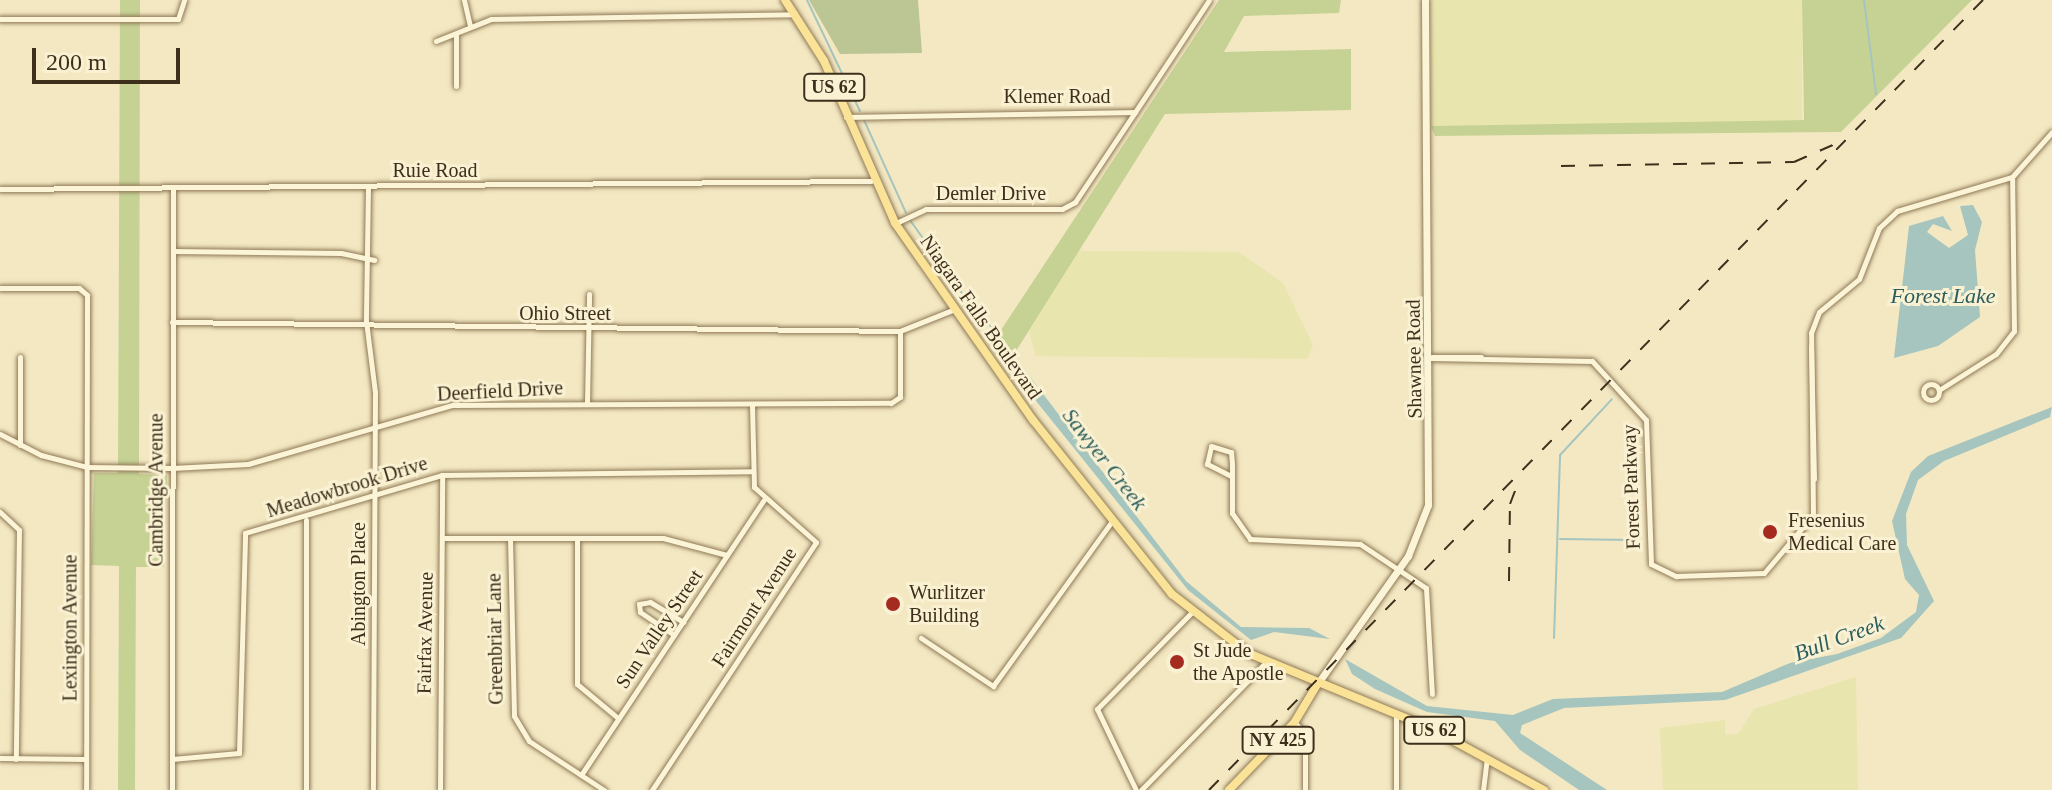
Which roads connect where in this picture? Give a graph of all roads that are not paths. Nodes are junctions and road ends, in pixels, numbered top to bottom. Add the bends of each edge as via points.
1 (184, 0) edge
2 (464, 0) edge
3 (785, 0) edge
4 (1209, 0) edge
5 (1425, 0) edge
6 (797, 14) junction
7 (0, 19) edge
8 (470, 26) junction
9 (456, 35) junction
10 (436, 41) dead end
11 (456, 86) dead end
12 (1135, 112) junction
13 (845, 117) junction
14 (2052, 132) edge
15 (2012, 177) junction
16 (871, 181) junction
17 (368, 187) junction
18 (0, 189) edge
19 (173, 190) junction
20 (895, 223) junction
21 (173, 251) junction
22 (366, 260) junction
23 (374, 260) dead end
24 (0, 288) edge
25 (589, 294) dead end
26 (955, 309) junction
27 (366, 321) junction
28 (172, 322) junction
29 (588, 329) junction
30 (900, 331) junction
31 (20, 357) dead end
32 (1430, 358) junction
33 (1939, 390) dead end
34 (587, 403) junction
35 (752, 404) junction
36 (375, 422) junction
37 (0, 434) edge
38 (20, 446) junction
39 (87, 467) junction
40 (172, 468) junction
41 (752, 471) junction
42 (442, 475) junction
43 (1231, 476) junction
44 (375, 495) junction
45 (764, 500) junction
46 (0, 512) edge
47 (306, 520) junction
48 (1112, 521) junction
49 (442, 538) junction
50 (510, 538) junction
51 (577, 538) junction
52 (727, 555) junction
53 (1400, 568) junction
54 (1191, 613) junction
55 (683, 622) junction
56 (674, 635) junction
57 (921, 638) dead end
58 (1266, 662) junction
59 (1318, 683) junction
60 (1432, 694) dead end
61 (1396, 713) junction
62 (618, 718) junction
63 (1294, 723) junction
64 (0, 758) edge
65 (16, 759) junction
66 (86, 759) junction
67 (172, 759) junction
68 (1487, 759) junction
69 (581, 775) junction
70 (86, 790) edge
71 (172, 790) edge
72 (306, 790) edge
73 (373, 790) edge
74 (440, 790) edge
75 (604, 790) edge
76 (652, 790) edge
77 (1139, 790) edge
78 (1229, 790) edge
79 (1305, 790) edge
80 (1396, 790) edge
81 (1483, 790) edge
82 (1544, 790) edge

1 - 7 street via 178,19
2 - 8 street
3 - 6 main road, Niagara Falls Boulevard / US 62
4 - 12 street, Klemer Road
5 - 32 main road, Shawnee Road / NY 425
6 - 8 street via 491,19
6 - 13 main road, Niagara Falls Boulevard / US 62
8 - 9 street
9 - 10 street
9 - 11 street
12 - 13 street, Klemer Road
12 - 20 street, Demler Drive via 1075,202 1062,209 926,209
13 - 16 main road, Niagara Falls Boulevard / US 62
14 - 15 street
15 - 32 street, Forest Parkway via 1887,218 1859,279 1819,312 1811,345 1811,521 1769,570 1666,575 1648,557 1647,424 1640,407 1588,359
15 - 33 street via 2014,331 1996,354
16 - 17 street, Ruie Road
16 - 20 main road, Niagara Falls Boulevard / US 62
17 - 19 street, Ruie Road
17 - 22 street, Abington Place
18 - 19 street, Ruie Road
19 - 21 street, Cambridge Avenue
20 - 26 main road, Niagara Falls Boulevard / US 62
21 - 22 street via 341,253
21 - 28 street, Cambridge Avenue
22 - 23 street
22 - 27 street, Abington Place
24 - 39 street, Lexington Avenue via 79,288 87,295
25 - 29 street
26 - 30 street, Ohio Street
26 - 48 main road, Niagara Falls Boulevard / US 62
27 - 28 street, Ohio Street
27 - 29 street, Ohio Street via 439,329
27 - 36 street, Abington Place
28 - 40 street, Cambridge Avenue
29 - 30 street, Ohio Street
29 - 34 street
30 - 35 street, Deerfield Drive via 900,397 891,403
31 - 38 street
32 - 53 main road, Shawnee Road / NY 425 via 1430,491 1421,530
34 - 35 street, Deerfield Drive
34 - 36 street, Deerfield Drive via 453,405
35 - 41 street, Fairmont Avenue
36 - 40 street, Deerfield Drive via 248,464
36 - 44 street, Abington Place
37 - 38 street, Deerfield Drive
38 - 39 street, Deerfield Drive
39 - 40 street, Deerfield Drive
39 - 66 street, Lexington Avenue
40 - 67 street, Cambridge Avenue
41 - 42 street, Meadowbrook Drive
41 - 45 street, Fairmont Avenue
42 - 44 street, Meadowbrook Drive
42 - 49 street, Fairfax Avenue
43 - 43 street via 1231,452 1211,446 1207,464
43 - 53 street via 1234,521 1250,539 1360,544
44 - 47 street, Meadowbrook Drive
44 - 73 street, Abington Place
45 - 52 street, Sun Valley Street
45 - 76 street, Fairmont Avenue via 816,542
46 - 65 street via 19,530
47 - 67 street, Meadowbrook Drive via 240,537 239,753 235,759
47 - 72 street
48 - 54 main road, Niagara Falls Boulevard / US 62
48 - 57 street via 993,686
49 - 50 street
49 - 74 street, Fairfax Avenue
50 - 51 street
50 - 69 street, Greenbriar Lane via 514,716 529,741
51 - 52 street via 686,539
51 - 62 street via 577,684
52 - 55 street, Sun Valley Street
53 - 59 main road, Shawnee Road / NY 425 via 1344,637
53 - 60 street via 1431,595
54 - 58 main road, Niagara Falls Boulevard / US 62
54 - 77 street via 1097,709
55 - 56 street, Sun Valley Street
55 - 56 street via 650,602 639,604 640,612
56 - 62 street, Sun Valley Street
58 - 59 main road, Niagara Falls Boulevard / US 62
58 - 77 street
59 - 61 main road, Niagara Falls Boulevard / US 62
59 - 63 main road, NY 425
61 - 68 main road, Niagara Falls Boulevard / US 62
61 - 80 street
62 - 69 street, Sun Valley Street
63 - 78 main road, NY 425
63 - 79 street via 1305,733
64 - 65 street
65 - 66 street
66 - 70 street, Lexington Avenue
67 - 71 street, Cambridge Avenue
68 - 81 street
68 - 82 main road, Niagara Falls Boulevard / US 62
69 - 75 street, Greenbriar Lane

